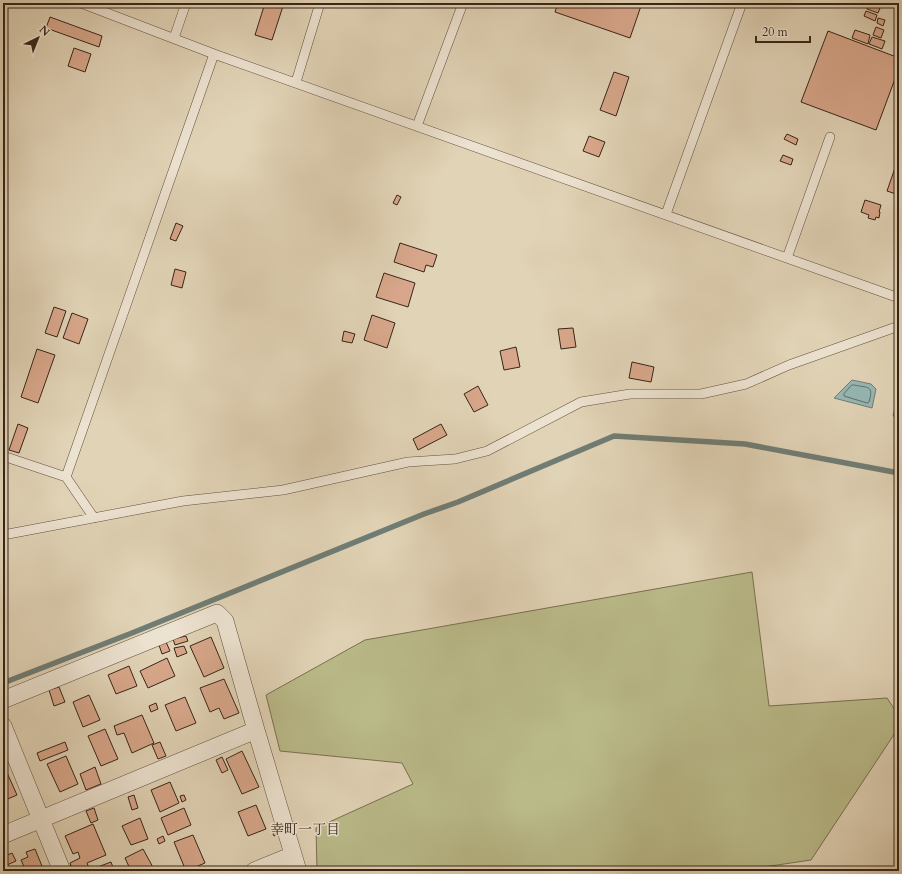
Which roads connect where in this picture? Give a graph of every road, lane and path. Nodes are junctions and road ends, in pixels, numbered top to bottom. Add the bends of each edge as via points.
1 (186, 3) edge
2 (320, 3) edge
3 (463, 3) edge
4 (742, 3) edge
5 (84, 4) edge
6 (174, 38) junction
7 (214, 54) junction
8 (296, 82) junction
9 (417, 126) junction
10 (830, 137) dead end
11 (666, 214) junction
12 (787, 258) junction
13 (899, 298) edge
14 (899, 326) edge
15 (3, 456) edge
16 (66, 477) junction
17 (94, 518) junction
18 (3, 535) edge
19 (3, 700) edge
20 (3, 726) edge
21 (256, 730) junction
22 (41, 820) junction
23 (3, 835) edge
24 (293, 854) junction
25 (62, 871) edge
26 (254, 871) edge
27 (298, 871) edge

1 - 6 lane
2 - 8 lane
3 - 9 lane
4 - 11 lane
5 - 6 lane
6 - 7 lane
7 - 8 lane
7 - 16 lane
8 - 9 lane
9 - 11 lane
10 - 12 lane
11 - 12 lane
12 - 13 lane
14 - 17 lane via 789,365 746,384 702,394 630,394 581,402 487,452 455,459 408,462 283,490 183,501
15 - 16 lane
16 - 17 lane
17 - 18 lane
19 - 21 street via 217,613 225,621
20 - 22 street
21 - 22 street
21 - 24 street
22 - 23 street
22 - 25 street
24 - 26 street
24 - 27 street

